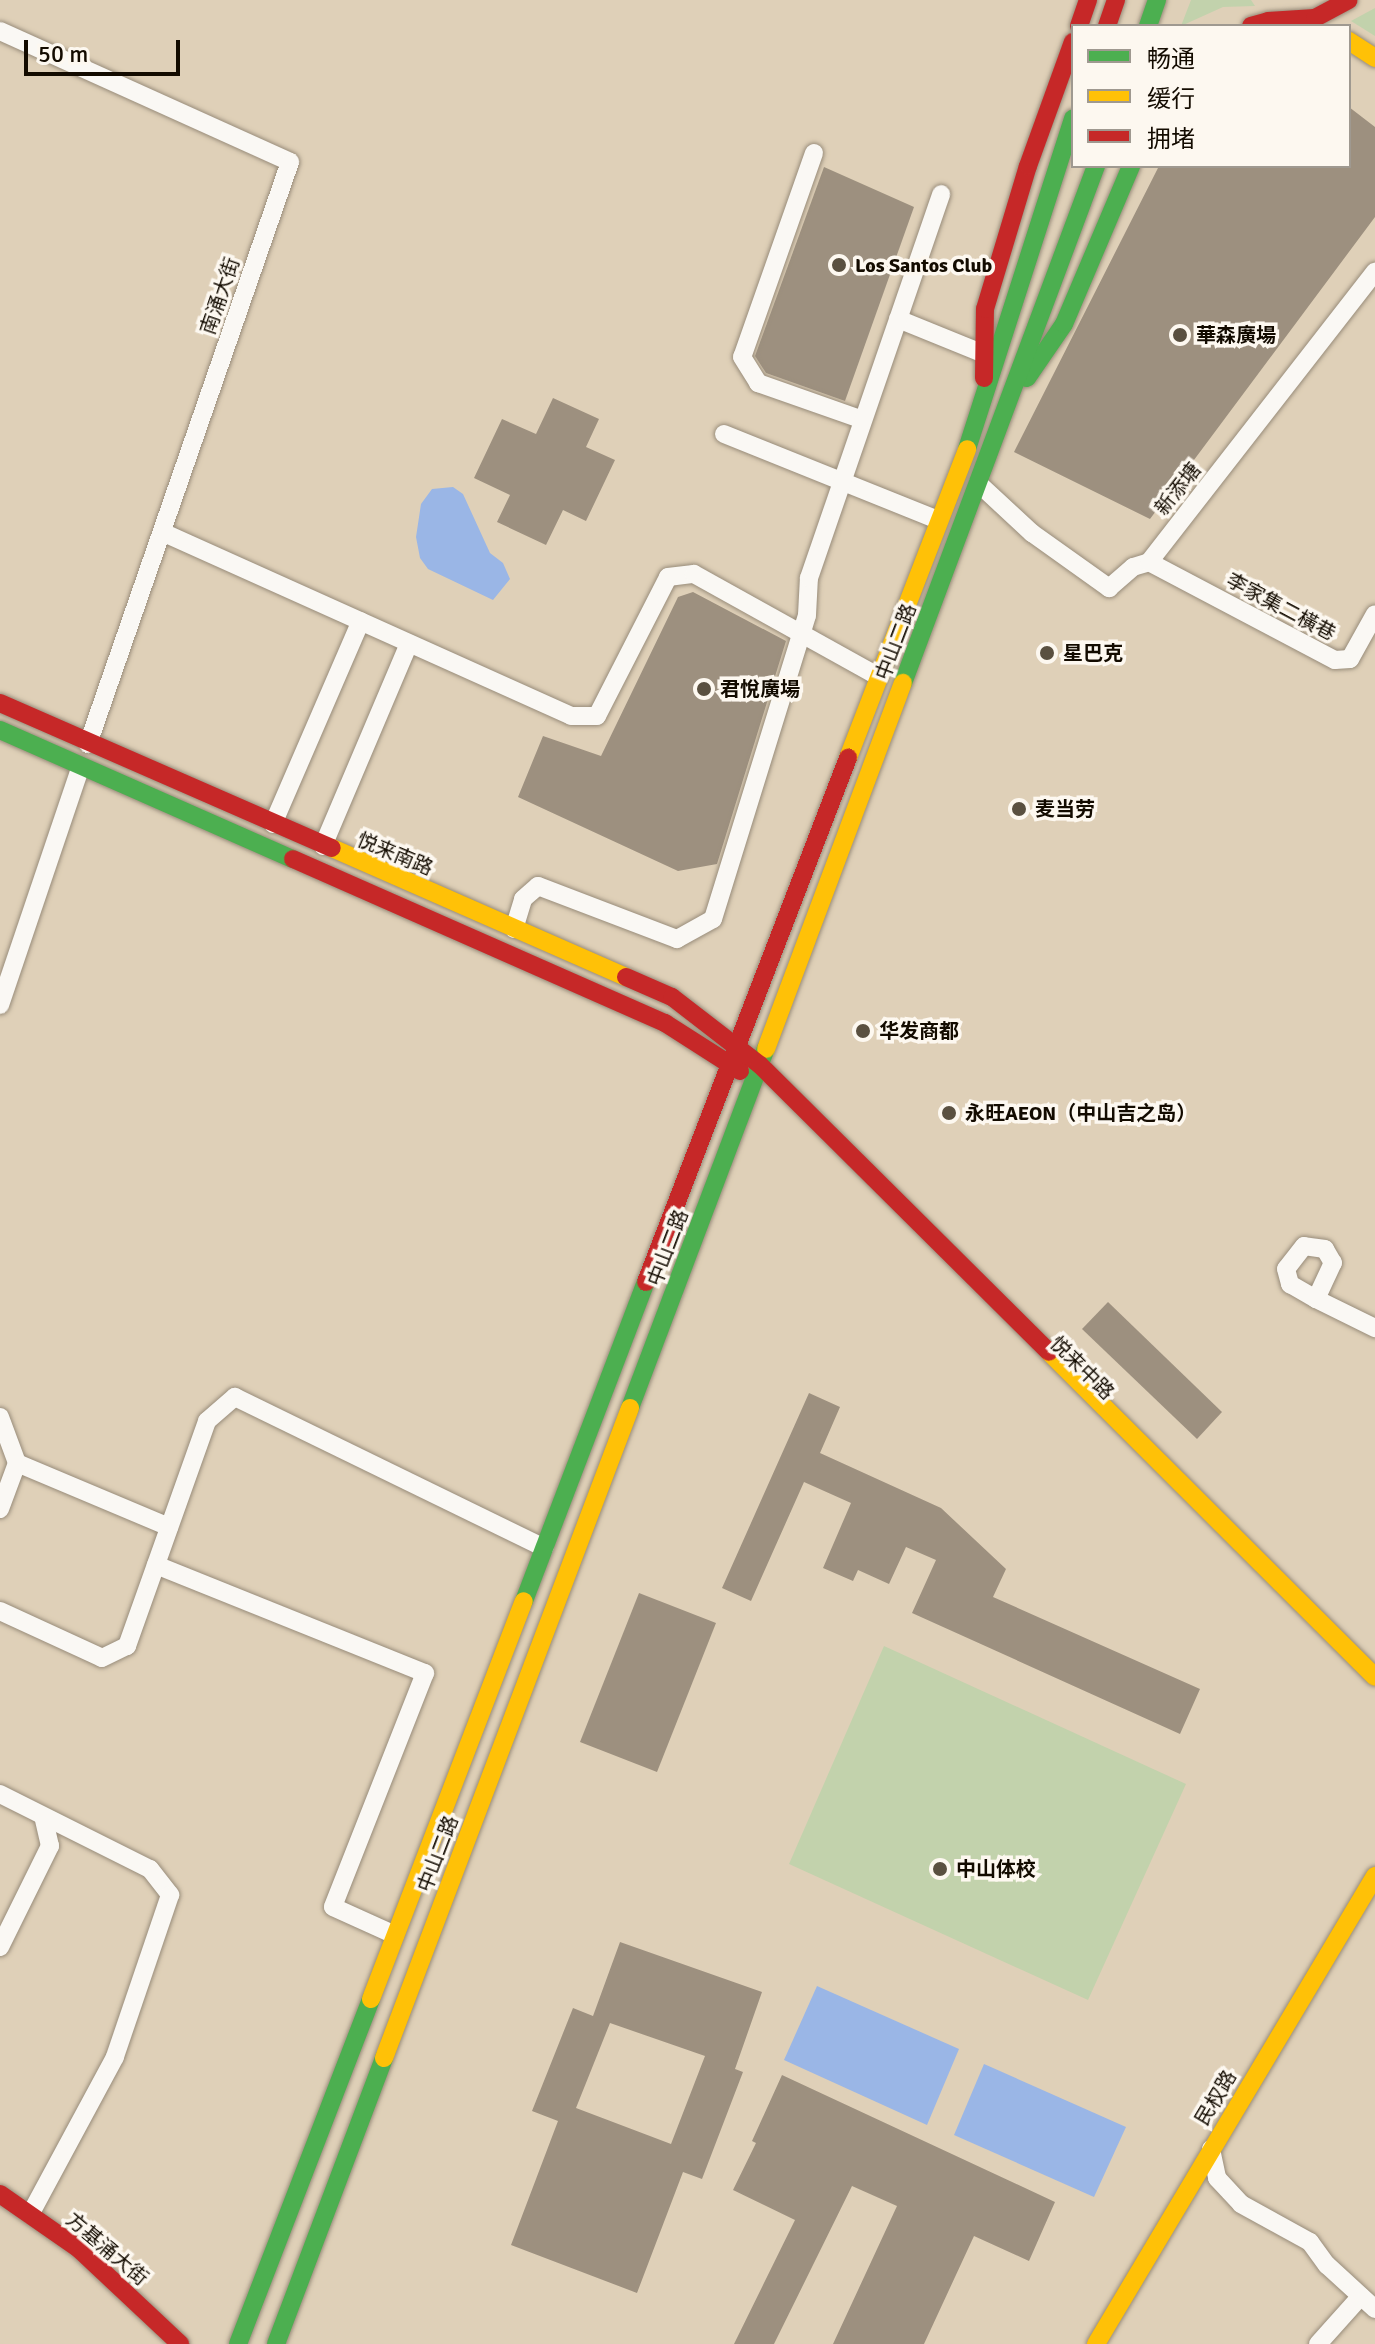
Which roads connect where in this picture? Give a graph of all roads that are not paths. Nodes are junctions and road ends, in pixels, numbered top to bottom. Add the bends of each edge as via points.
1 (1088, 0) edge
2 (1116, 0) edge
3 (1157, 0) edge
4 (1282, 0) edge
5 (1349, 0) edge
6 (1321, 22) edge
7 (1080, 24) edge
8 (1108, 24) edge
9 (1149, 24) edge
10 (1258, 24) edge
11 (0, 31) edge
12 (1351, 42) edge
13 (1071, 48) edge
14 (1375, 58) edge
15 (1071, 124) edge
16 (814, 153) dead end
17 (1095, 168) edge
18 (1130, 168) edge
19 (941, 194) dead end
20 (1375, 272) edge
21 (898, 319) junction
22 (984, 354) junction
23 (984, 404) junction
24 (1007, 406) junction
25 (863, 420) junction
26 (724, 434) dead end
27 (842, 481) junction
28 (978, 483) junction
29 (938, 520) junction
30 (162, 532) junction
31 (1149, 562) junction
32 (1375, 614) edge
33 (361, 621) junction
34 (802, 634) junction
35 (409, 643) junction
36 (879, 677) junction
37 (0, 703) edge
38 (0, 730) edge
39 (88, 744) junction
40 (81, 766) junction
41 (273, 824) junction
42 (323, 846) junction
43 (514, 929) junction
44 (0, 1005) edge
45 (732, 1055) junction
46 (757, 1073) junction
47 (1316, 1299) junction
48 (1375, 1328) edge
49 (0, 1417) edge
50 (17, 1463) junction
51 (0, 1509) edge
52 (169, 1527) junction
53 (544, 1548) junction
54 (156, 1565) junction
55 (0, 1611) edge
56 (1375, 1677) edge
57 (1375, 1690) edge
58 (0, 1794) edge
59 (44, 1819) junction
60 (1375, 1876) edge
61 (395, 1935) junction
62 (0, 1947) edge
63 (1211, 2149) junction
64 (0, 2194) edge
65 (30, 2215) junction
66 (1361, 2296) junction
67 (1375, 2309) edge
68 (180, 2344) edge
69 (238, 2344) edge
70 (276, 2344) edge
71 (1096, 2344) edge
72 (1318, 2344) edge

1 - 7 main road
2 - 8 main road
3 - 9 main road
4 - 6 main road
5 - 6 main road
6 - 10 main road
11 - 30 street, 南涌大街 via 290,162
12 - 14 main road
13 - 22 main road via 985,309
15 - 23 main road, 中山二路
16 - 25 street via 742,357 758,383
17 - 24 main road, 中山二路
18 - 24 main road via 1064,324
19 - 21 street
20 - 31 street, 新添塘
21 - 22 street
21 - 25 street
22 - 23 main road
23 - 29 main road, 中山二路
24 - 28 main road, 中山二路
25 - 27 street
26 - 27 street
27 - 29 street
27 - 34 street via 809,578
28 - 31 street, 新添塘 via 1032,533 1109,588 1133,567
28 - 46 main road, 中山二路
29 - 36 main road, 中山二路
30 - 33 street
30 - 39 street, 南涌大街
31 - 32 street, 李家集二橫巷 via 1335,660 1350,659
33 - 35 street
33 - 41 street
34 - 35 street via 694,574 668,577 597,716 571,716
34 - 36 street
34 - 43 street via 713,919 677,939 538,886 523,899
35 - 42 street
36 - 45 main road, 中山二路
37 - 39 main road, 悦来南路
38 - 40 main road, 悦来南路
39 - 41 main road, 悦来南路
40 - 44 street
40 - 45 main road, 悦来南路
41 - 42 main road, 悦来南路
42 - 43 main road, 悦来南路
43 - 45 main road, 悦来南路 via 672,997
45 - 46 main road, 悦来南路
45 - 53 main road, 中山二路
46 - 56 main road, 悦来中路
46 - 57 main road, 悦来中路
46 - 70 main road, 中山二路
47 - 47 street via 1290,1284 1286,1269 1304,1246 1325,1249 1333,1263
47 - 48 street
49 - 50 street
50 - 51 street
50 - 52 street
52 - 53 street via 207,1421 235,1397
52 - 54 street
53 - 61 main road, 中山二路
54 - 55 street via 127,1646 102,1658
54 - 61 street via 425,1673 333,1907
58 - 59 street
59 - 62 street via 50,1846
59 - 65 street via 150,1869 170,1895 115,2057
60 - 63 main road, 民权路
61 - 69 main road, 中山二路
63 - 66 street via 1217,2178 1241,2204 1310,2242
63 - 71 main road, 民权路
64 - 65 main road, 方基涌大街
65 - 68 main road, 方基涌大街 via 79,2249
66 - 67 street
66 - 72 street

